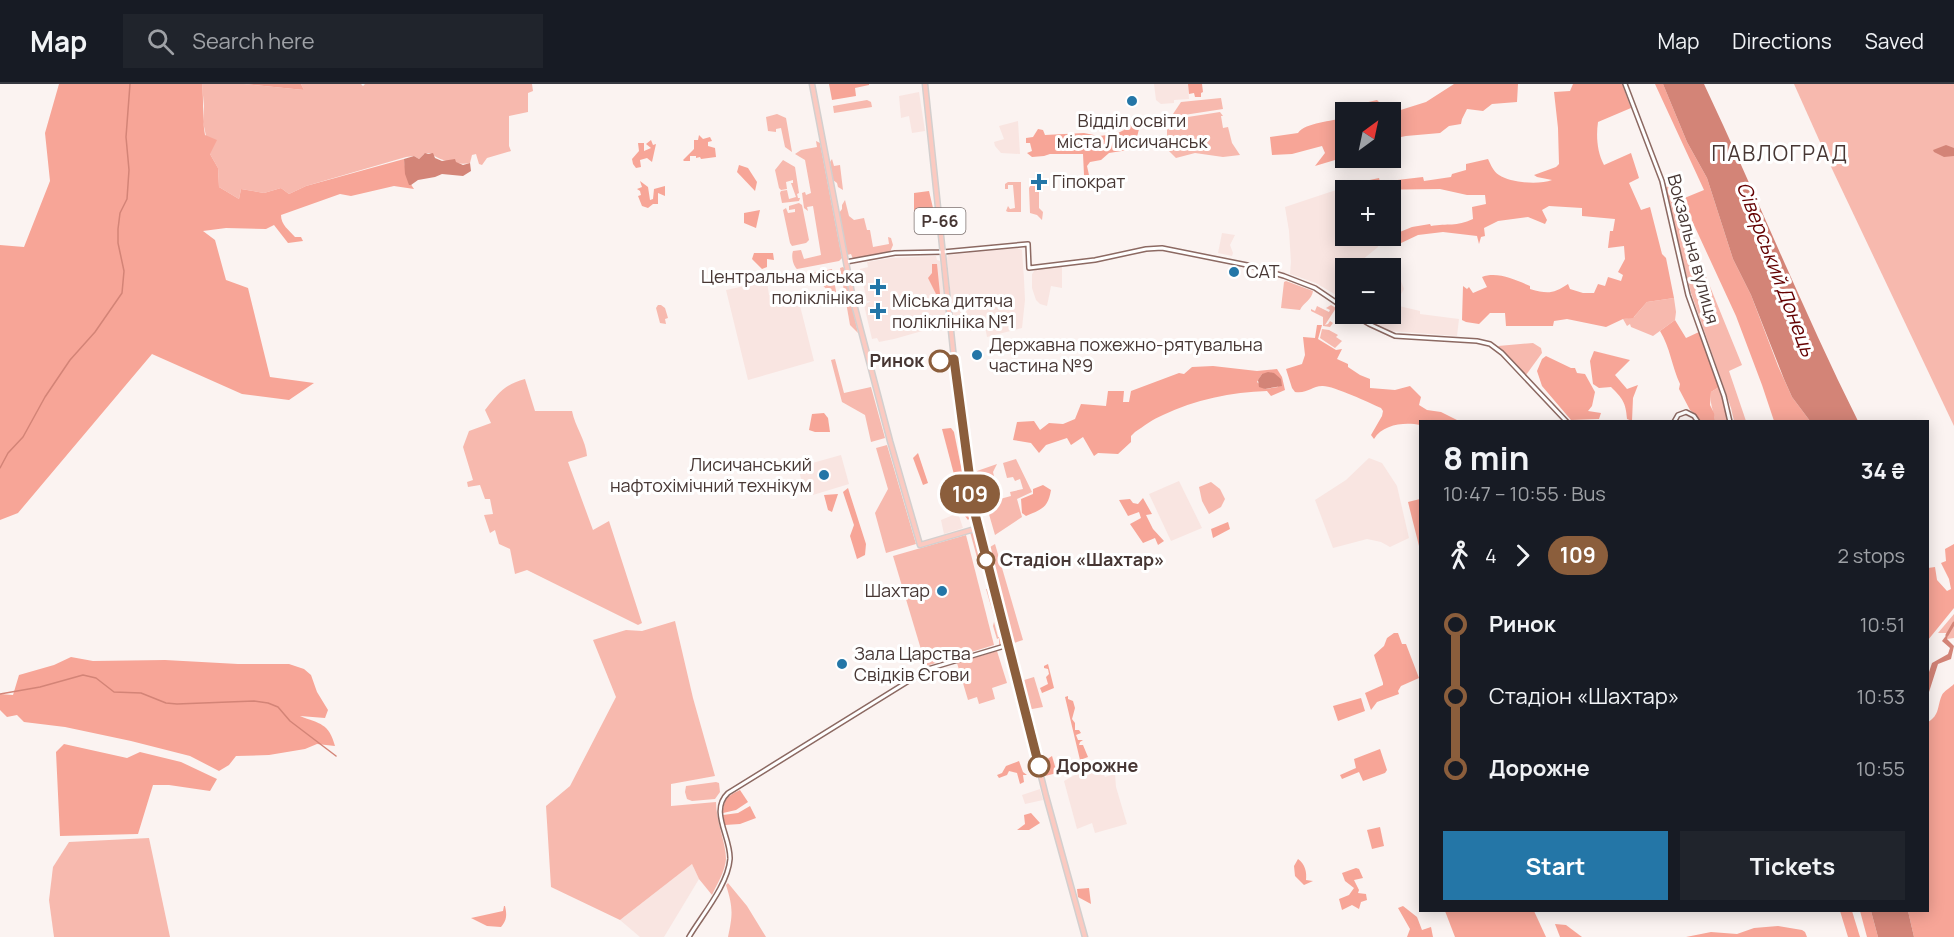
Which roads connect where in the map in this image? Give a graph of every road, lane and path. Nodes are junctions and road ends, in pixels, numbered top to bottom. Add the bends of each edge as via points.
1 (812, 84) edge
2 (925, 84) edge
3 (1625, 84) edge
4 (943, 252) junction
5 (846, 262) junction
6 (1335, 302) edge
7 (1368, 324) edge
8 (1565, 420) edge
9 (1675, 420) edge
10 (1697, 420) edge
11 (1730, 420) edge
12 (978, 528) junction
13 (1008, 645) junction
14 (688, 937) edge
15 (1085, 937) edge

1 - 5 main road
2 - 4 main road, Р-66
3 - 11 main road, Вокзальна вулиця via 1662,181 1688,295
4 - 5 main road
4 - 6 main road via 1028,244 1029,268 1162,248 1284,276 1315,288
4 - 12 main road, Р-66 via 970,494
5 - 12 main road via 865,349 920,545
7 - 8 main road via 1395,336 1490,344
9 - 10 main road via 1686,412
12 - 13 main road, Р-66
13 - 14 main road via 928,669 728,793 720,809 729,847 728,868
13 - 15 main road, Р-66

